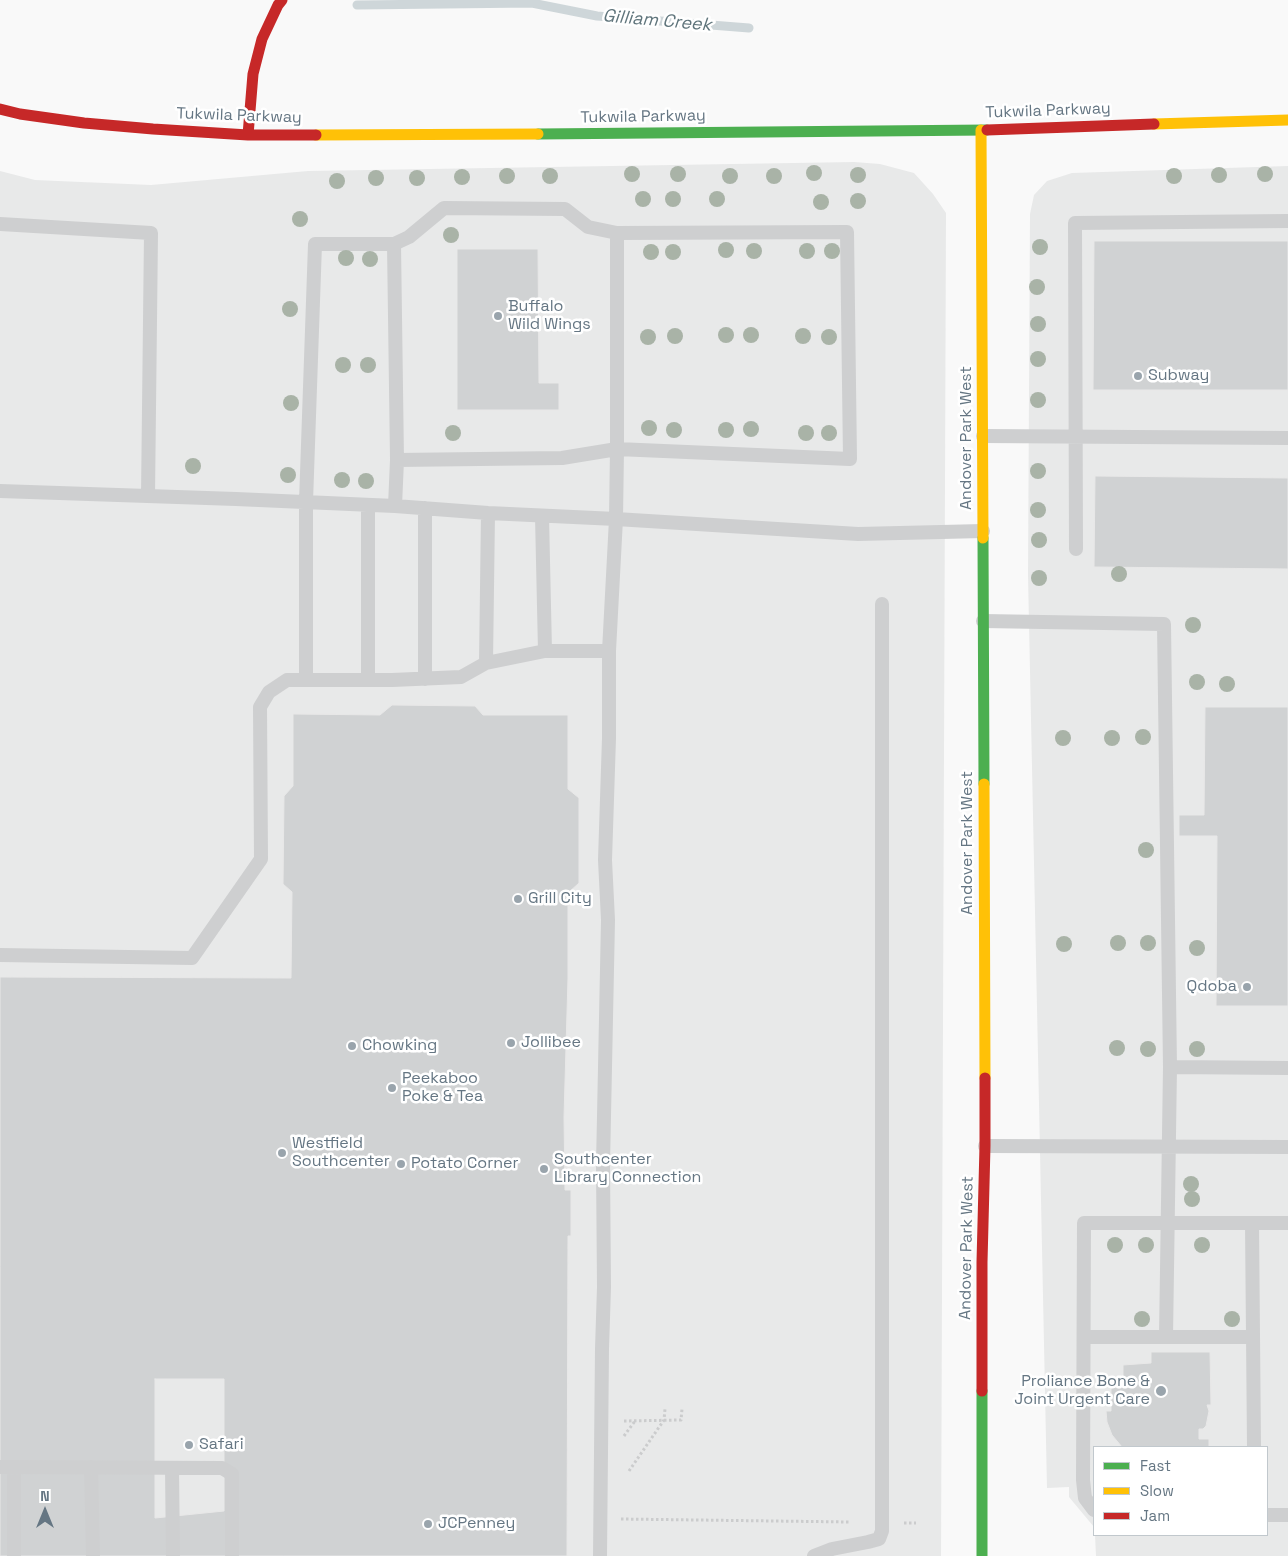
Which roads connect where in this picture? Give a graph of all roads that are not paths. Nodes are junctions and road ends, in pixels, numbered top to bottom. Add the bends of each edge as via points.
1 (282, 0) edge
2 (0, 110) edge
3 (1288, 120) edge
4 (981, 130) junction
5 (248, 135) junction
6 (1288, 221) edge
7 (0, 224) edge
8 (617, 233) junction
9 (394, 244) junction
10 (983, 436) junction
11 (1076, 436) junction
12 (1288, 438) edge
13 (617, 449) junction
14 (397, 460) junction
15 (0, 491) edge
16 (148, 496) junction
17 (306, 502) junction
18 (368, 505) junction
19 (395, 506) junction
20 (425, 508) junction
21 (488, 513) junction
22 (542, 516) junction
23 (616, 519) junction
24 (983, 531) junction
25 (1076, 549) dead end
26 (882, 604) dead end
27 (983, 622) junction
28 (546, 651) junction
29 (609, 651) junction
30 (486, 663) junction
31 (425, 679) junction
32 (306, 680) junction
33 (368, 680) junction
34 (0, 955) edge
35 (1170, 1067) junction
36 (1288, 1068) edge
37 (985, 1146) junction
38 (1169, 1147) junction
39 (1288, 1148) edge
40 (1168, 1223) junction
41 (1252, 1223) junction
42 (1288, 1223) edge
43 (1084, 1336) junction
44 (1166, 1336) junction
45 (1253, 1337) junction
46 (1254, 1446) edge
47 (7, 1467) edge
48 (91, 1467) junction
49 (172, 1468) junction
50 (1093, 1509) edge
51 (1268, 1515) edge
52 (1288, 1515) edge
53 (14, 1556) edge
54 (92, 1556) edge
55 (173, 1556) edge
56 (232, 1556) edge
57 (600, 1556) edge
58 (814, 1556) edge
59 (982, 1556) edge

1 - 5 main road via 262,39 253,74
2 - 5 main road, Tukwila Parkway via 84,123
3 - 4 main road, Tukwila Parkway
4 - 5 main road, Tukwila Parkway
4 - 10 main road, Andover Park West
6 - 11 lane via 1074,223
7 - 16 lane via 151,233
8 - 9 lane via 588,227 565,209 444,208
8 - 13 lane
8 - 13 lane via 847,232 850,459
9 - 14 lane
9 - 17 lane via 315,244
10 - 11 lane
10 - 24 main road, Andover Park West
11 - 12 lane
11 - 25 lane
13 - 14 lane via 562,458
13 - 23 lane
14 - 19 lane
15 - 16 lane
16 - 17 lane
17 - 18 lane
17 - 32 lane
18 - 19 lane
18 - 33 lane
19 - 20 lane
20 - 21 lane
20 - 31 lane
21 - 22 lane
21 - 30 lane
22 - 23 lane
22 - 28 lane
23 - 24 lane via 858,534
23 - 29 lane
24 - 27 main road, Andover Park West
26 - 58 lane via 882,1531 879,1539
27 - 35 lane via 1164,624
27 - 37 main road, Andover Park West
28 - 29 lane
28 - 30 lane
29 - 57 lane
30 - 31 lane via 461,677
31 - 33 lane
32 - 33 lane
32 - 34 lane via 287,680 269,692 260,707 261,859 192,958
35 - 36 lane
35 - 38 lane
37 - 38 lane
37 - 59 main road, Andover Park West
38 - 39 lane
38 - 40 lane
40 - 41 lane
40 - 43 lane via 1084,1223
40 - 44 lane
41 - 42 lane
41 - 45 lane
43 - 44 lane
43 - 50 lane via 1083,1480 1085,1498
44 - 45 lane
45 - 46 lane
47 - 48 lane
47 - 53 lane
48 - 49 lane
48 - 54 lane
49 - 55 lane
49 - 56 lane via 222,1468 232,1474
51 - 52 lane

